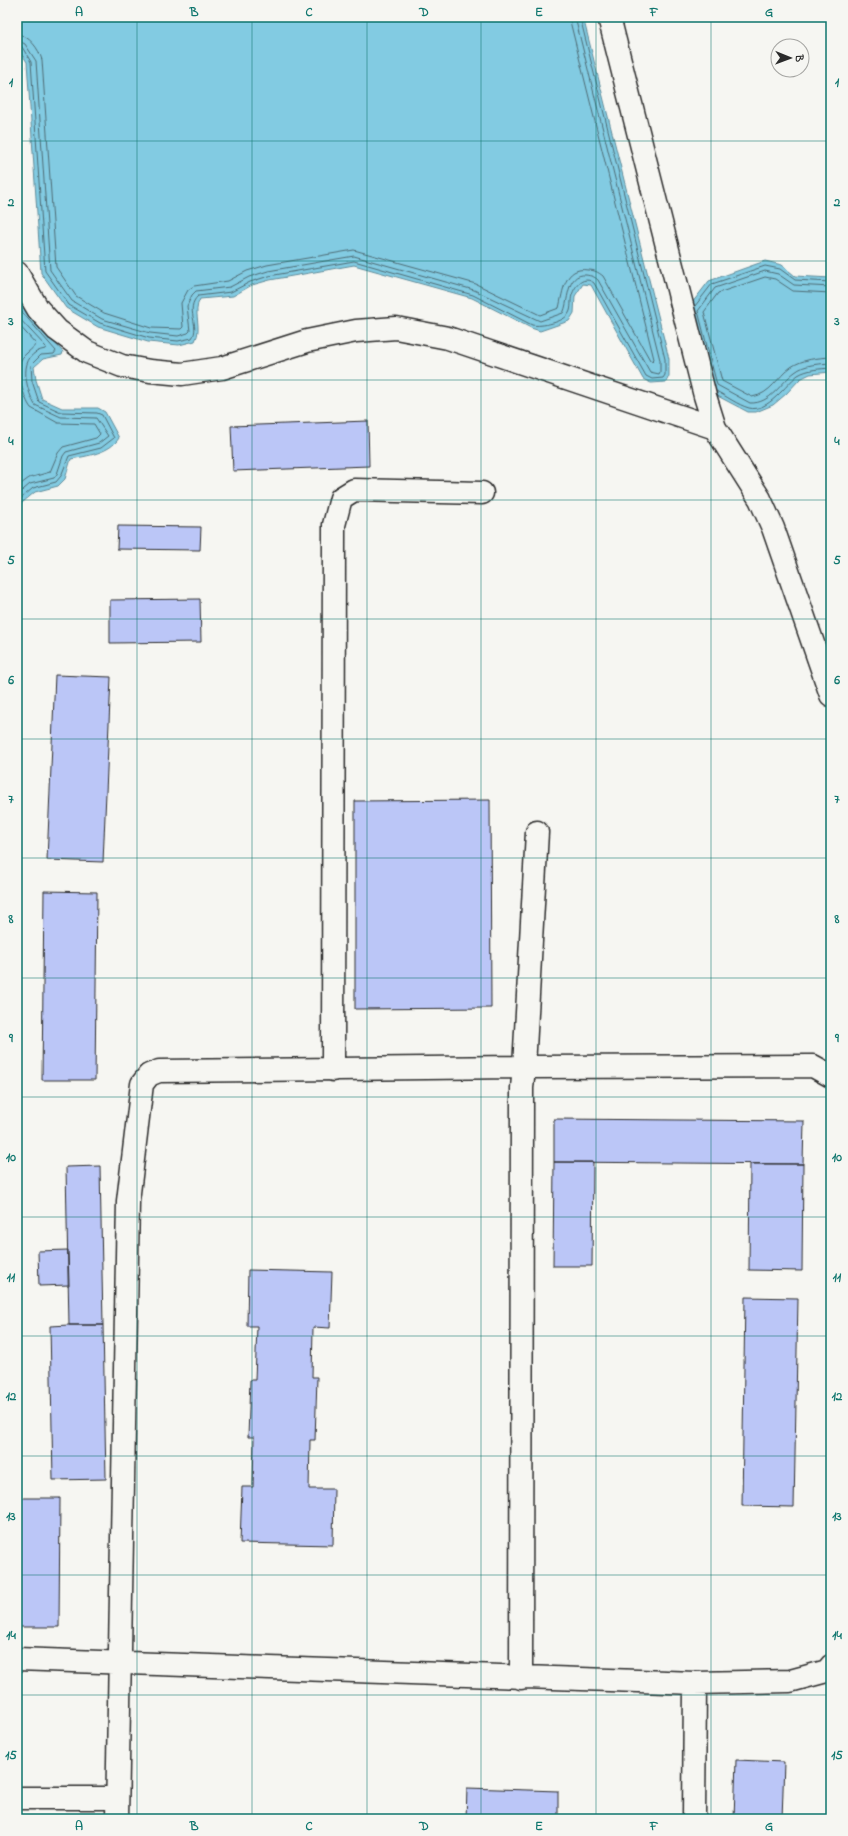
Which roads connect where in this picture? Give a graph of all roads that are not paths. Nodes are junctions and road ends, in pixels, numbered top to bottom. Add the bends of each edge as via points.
1 (609, 17) edge
2 (17, 273) edge
3 (715, 428) junction
4 (482, 493) dead end
5 (831, 695) edge
6 (537, 832) dead end
7 (524, 1067) junction
8 (333, 1070) junction
9 (831, 1076) edge
10 (17, 1659) edge
11 (121, 1662) junction
12 (831, 1666) edge
13 (521, 1678) junction
14 (695, 1683) junction
15 (17, 1798) edge
16 (117, 1808) edge
17 (694, 1819) edge

1 - 3 street
2 - 3 street via 38,309 57,330 87,352 122,366 182,374 222,368 307,341 396,328 448,338
3 - 5 street via 760,499
4 - 8 street via 354,490 341,498 334,526
6 - 7 street
7 - 8 street
7 - 9 street via 813,1066
7 - 13 street
8 - 11 street via 159,1071 149,1075 142,1084 128,1200
10 - 11 street
11 - 13 street
11 - 16 street
12 - 14 street via 827,1671 790,1681
13 - 14 street
14 - 17 street
15 - 16 street

